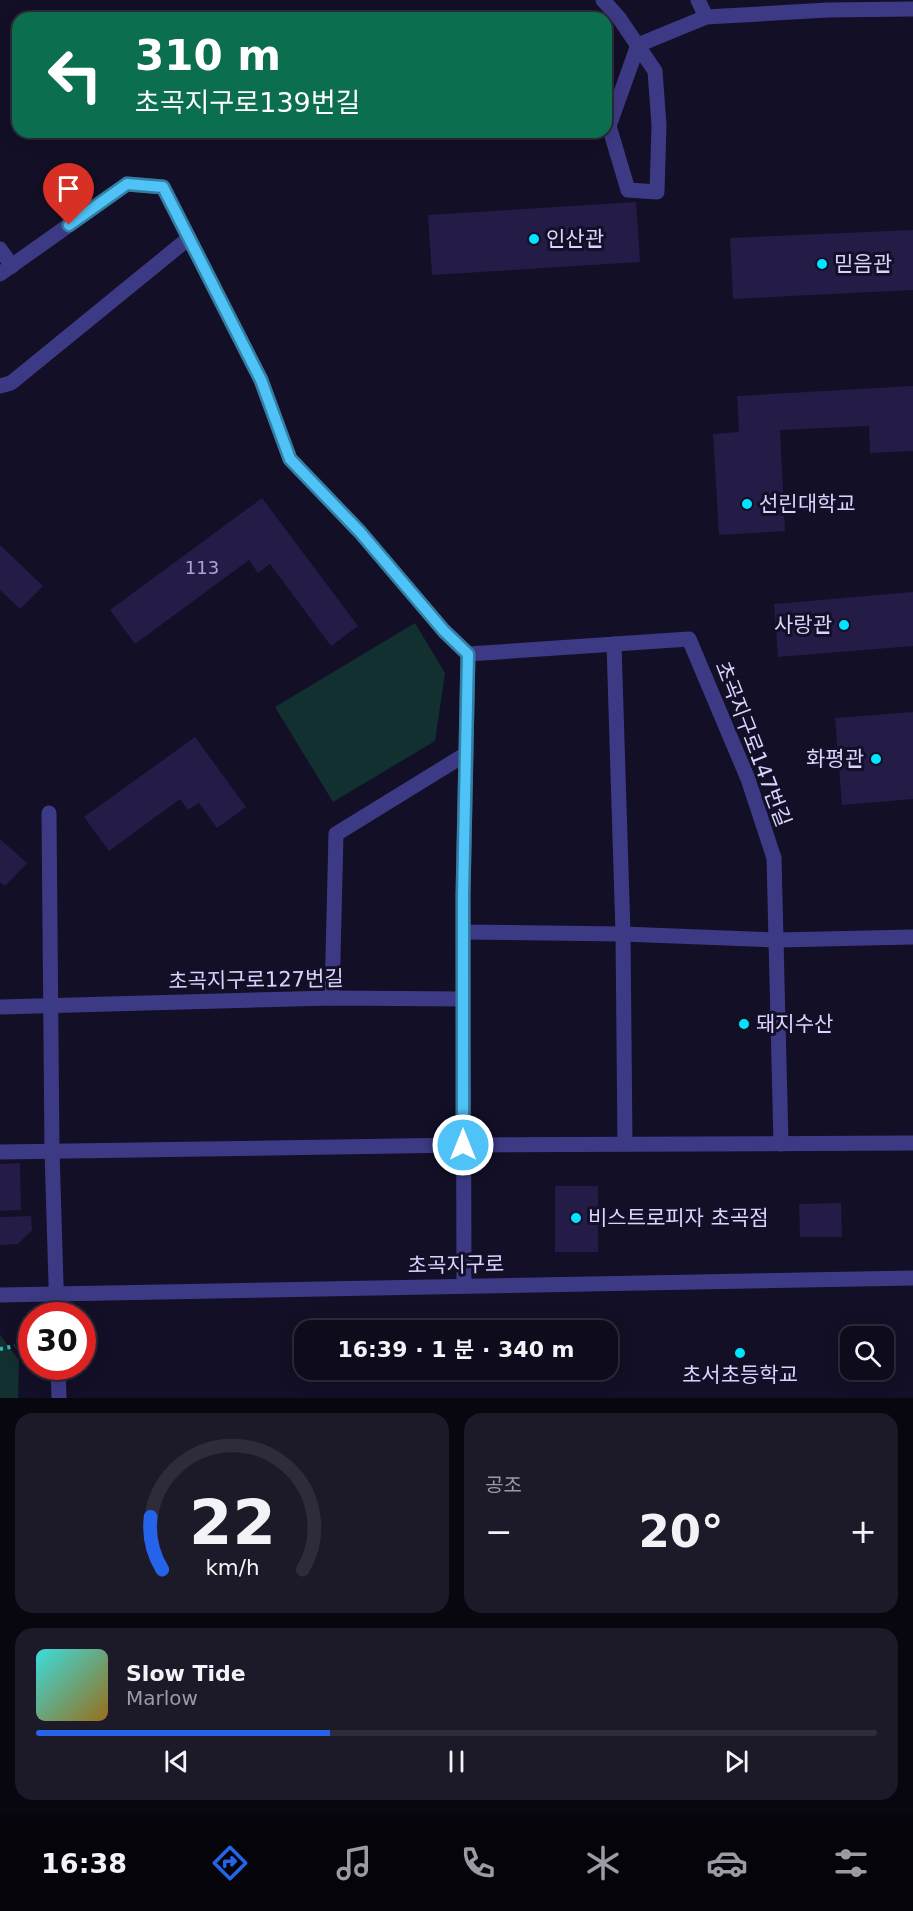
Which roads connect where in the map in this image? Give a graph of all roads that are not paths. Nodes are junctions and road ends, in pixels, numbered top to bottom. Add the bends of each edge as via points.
1 (603, 0) edge
2 (698, 0) edge
3 (913, 9) edge
4 (706, 17) junction
5 (638, 45) junction
6 (612, 118) edge
7 (612, 136) edge
8 (189, 238) junction
9 (0, 249) edge
10 (6, 270) edge
11 (0, 386) edge
12 (614, 644) junction
13 (468, 654) junction
14 (466, 754) junction
15 (49, 813) dead end
16 (463, 932) junction
17 (622, 934) junction
18 (913, 937) edge
19 (777, 939) junction
20 (332, 998) junction
21 (462, 999) junction
22 (51, 1006) junction
23 (0, 1007) edge
24 (913, 1143) edge
25 (625, 1144) junction
26 (781, 1144) junction
27 (463, 1145) junction
28 (52, 1151) junction
29 (0, 1152) edge
30 (913, 1278) edge
31 (464, 1286) junction
32 (56, 1294) junction
33 (0, 1295) edge
34 (56, 1302) edge
35 (58, 1380) edge
36 (59, 1398) edge

1 - 5 street
2 - 4 street
3 - 4 street
4 - 5 street
5 - 6 street
5 - 7 street via 655,71 659,126 657,192 628,190
8 - 10 street via 163,187 127,184
8 - 11 street via 11,383
8 - 13 street via 261,380 290,459
9 - 10 street
12 - 13 street, 초곡지구로147번길
12 - 17 street
12 - 19 street, 초곡지구로147번길 via 689,639 748,779 774,858
13 - 14 street
14 - 16 street
14 - 20 street via 336,834
15 - 22 street
16 - 17 street
16 - 21 street
17 - 19 street
17 - 25 street
18 - 19 street
19 - 26 street, 초곡지구로147번길
20 - 21 street, 초곡지구로127번길
20 - 22 street, 초곡지구로127번길
21 - 27 street
22 - 23 street, 초곡지구로127번길
22 - 28 street
24 - 26 street
25 - 26 street
25 - 27 street
27 - 28 street
27 - 31 street
28 - 29 street
28 - 32 street
30 - 31 street, 초곡지구로
31 - 32 street, 초곡지구로
32 - 33 street, 초곡지구로
32 - 34 street
35 - 36 street

